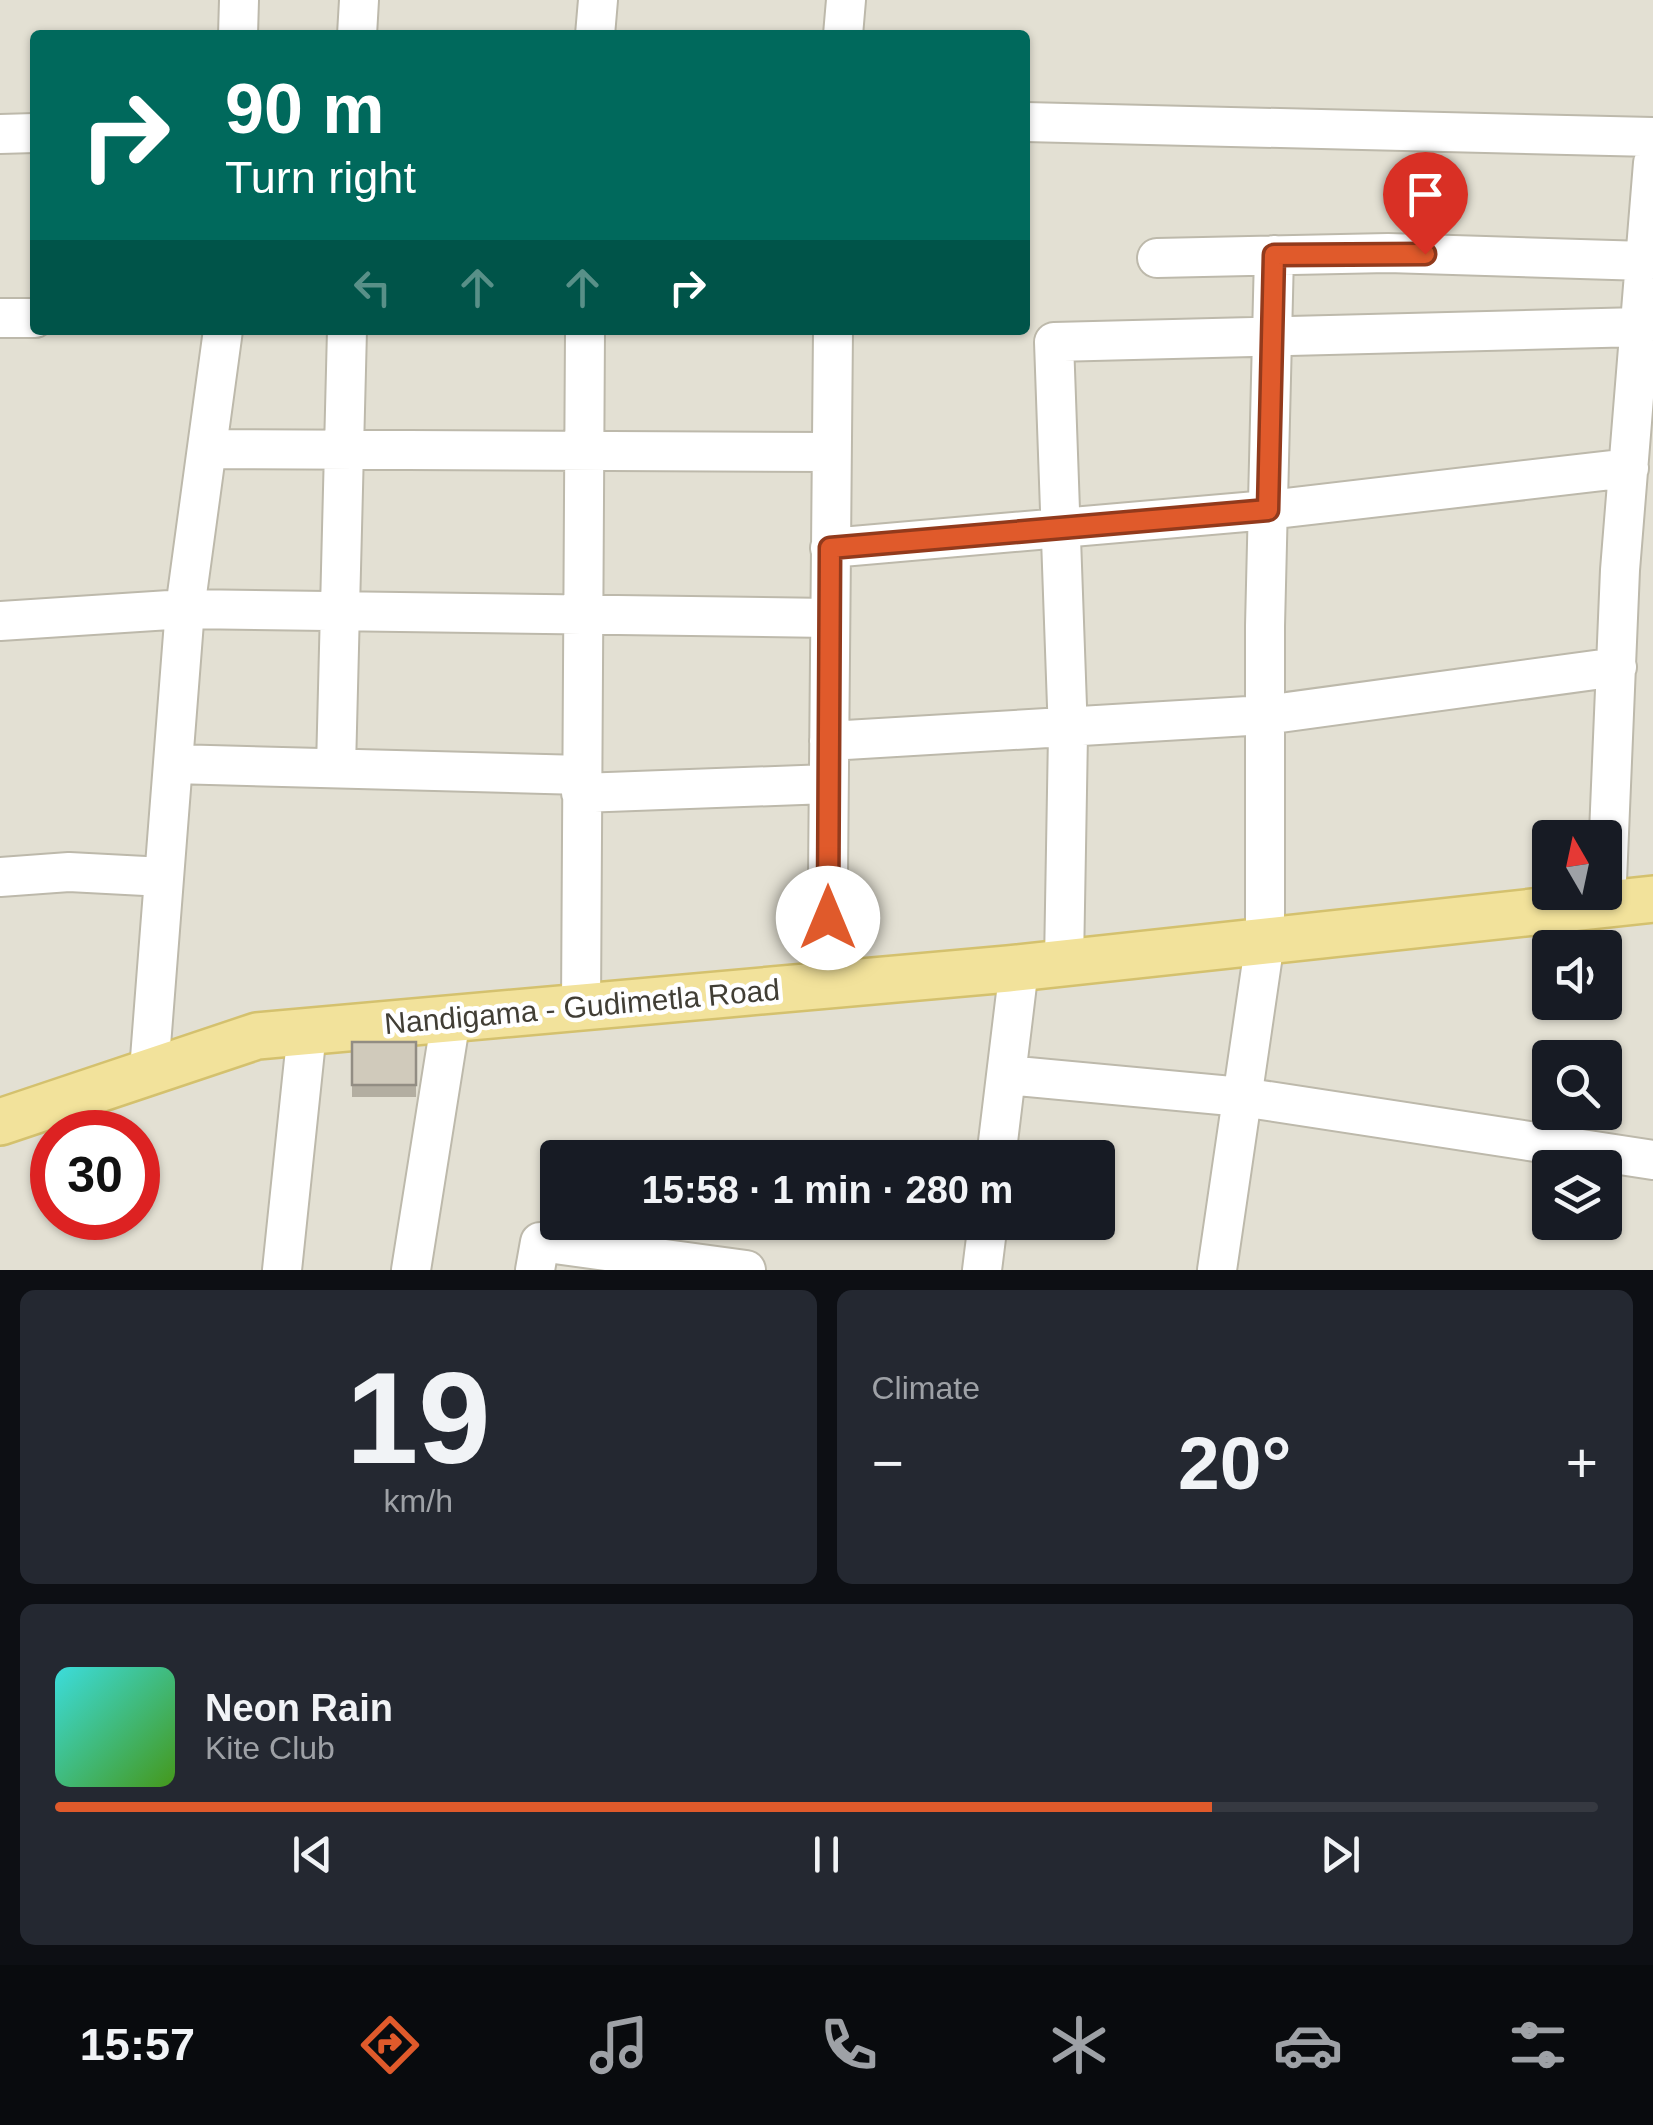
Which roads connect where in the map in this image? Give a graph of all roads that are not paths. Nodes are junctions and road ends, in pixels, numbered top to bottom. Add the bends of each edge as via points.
1 (239, 0) edge
2 (359, 0) edge
3 (598, 0) edge
4 (846, 0) edge
5 (238, 30) edge
6 (357, 30) edge
7 (595, 30) edge
8 (844, 30) edge
9 (1030, 122) edge
10 (30, 133) edge
11 (0, 134) edge
12 (1653, 137) edge
13 (1653, 162) edge
14 (1274, 255) junction
15 (1157, 258) dead end
16 (1646, 260) junction
17 (0, 318) edge
18 (30, 318) edge
19 (1640, 326) junction
20 (222, 335) edge
21 (347, 335) edge
22 (585, 335) edge
23 (833, 335) edge
24 (1272, 336) junction
25 (207, 449) junction
26 (344, 450) junction
27 (584, 451) junction
28 (830, 452) junction
29 (1629, 468) junction
30 (1268, 510) junction
31 (1061, 528) junction
32 (830, 548) junction
33 (1637, 571) edge
34 (185, 609) junction
35 (339, 611) junction
36 (583, 615) junction
37 (830, 618) junction
38 (0, 621) edge
39 (1616, 667) junction
40 (1264, 715) junction
41 (1068, 726) junction
42 (828, 741) junction
43 (173, 764) junction
44 (336, 768) junction
45 (582, 784) junction
46 (828, 784) junction
47 (1610, 820) edge
48 (164, 877) junction
49 (0, 878) edge
50 (1653, 900) edge
51 (1622, 903) edge
52 (1551, 910) edge
53 (1265, 941) junction
54 (1064, 963) junction
55 (1019, 968) junction
56 (827, 985) junction
57 (581, 1007) junction
58 (451, 1018) junction
59 (307, 1031) junction
60 (149, 1071) junction
61 (1006, 1076) junction
62 (1242, 1097) junction
63 (0, 1122) edge
64 (998, 1140) edge
65 (1653, 1160) edge
66 (986, 1240) edge
67 (282, 1270) edge
68 (412, 1270) edge
69 (535, 1270) edge
70 (746, 1270) edge
71 (982, 1270) edge
72 (1216, 1270) edge

1 - 5 street
2 - 6 street
3 - 7 street
4 - 8 street
9 - 12 street
10 - 11 street
13 - 16 street
14 - 15 street
14 - 16 street
14 - 24 street
16 - 19 street
17 - 18 street
19 - 24 street
19 - 29 street
20 - 25 street
21 - 26 street
22 - 27 street
23 - 28 street
24 - 30 street
24 - 31 street via 1054,342
25 - 26 street
25 - 34 street
26 - 27 street
26 - 35 street
27 - 28 street
27 - 36 street
28 - 32 street
29 - 30 street
29 - 33 street
30 - 31 street
30 - 40 street
31 - 32 street
31 - 41 street
32 - 37 street
33 - 39 street
34 - 35 street
34 - 38 street
34 - 43 street
35 - 36 street
35 - 44 street
36 - 37 street
36 - 45 street
37 - 42 street
39 - 40 street
39 - 47 street
40 - 41 street
40 - 53 street
41 - 42 street
41 - 54 street
42 - 46 street
43 - 44 street
43 - 48 street
44 - 45 street
45 - 46 street
45 - 57 street
46 - 56 street
48 - 49 street via 69,872
48 - 60 street
50 - 51 main road, Nandigama - Gudimetla Road
52 - 53 main road, Nandigama - Gudimetla Road
53 - 54 main road, Nandigama - Gudimetla Road
53 - 62 street
54 - 55 main road, Nandigama - Gudimetla Road
55 - 56 main road, Nandigama - Gudimetla Road
55 - 61 street
56 - 57 main road, Nandigama - Gudimetla Road
57 - 58 main road, Nandigama - Gudimetla Road
58 - 59 main road, Nandigama - Gudimetla Road
58 - 68 street
59 - 60 main road, Nandigama - Gudimetla Road via 256,1036
59 - 67 street
60 - 63 main road, Nandigama - Gudimetla Road
61 - 62 street
61 - 64 street
62 - 65 street
62 - 72 street
66 - 71 street
69 - 70 street via 540,1242

